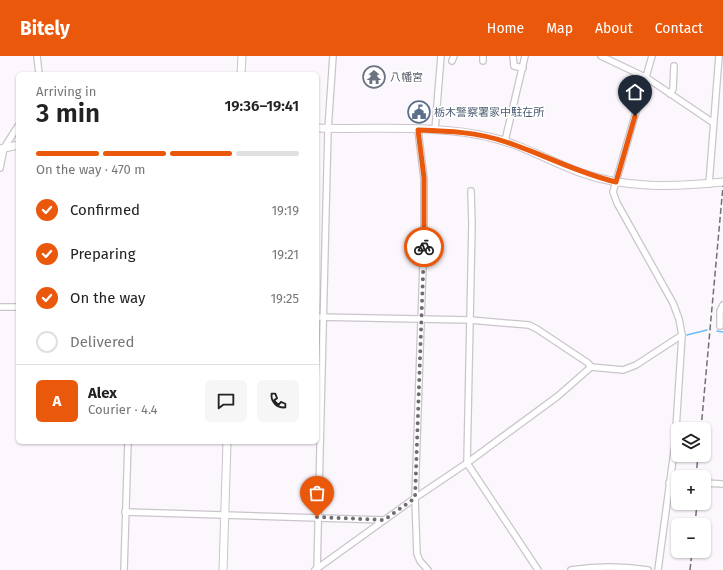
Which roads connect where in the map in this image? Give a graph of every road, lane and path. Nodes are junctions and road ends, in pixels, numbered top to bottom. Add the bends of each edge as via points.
1 (38, 56) edge
2 (242, 56) edge
3 (333, 56) edge
4 (441, 56) edge
5 (513, 56) edge
6 (526, 56) edge
7 (601, 56) edge
8 (652, 56) edge
9 (718, 56) edge
10 (674, 66) dead end
11 (522, 68) junction
12 (39, 72) edge
13 (241, 72) edge
14 (646, 78) junction
15 (670, 94) junction
16 (712, 122) junction
17 (319, 128) edge
18 (16, 129) edge
19 (328, 129) junction
20 (418, 130) junction
21 (435, 130) junction
22 (505, 141) junction
23 (16, 145) edge
24 (2, 148) edge
25 (0, 168) edge
26 (616, 182) junction
27 (723, 182) edge
28 (709, 184) junction
29 (471, 191) dead end
30 (723, 305) edge
31 (0, 307) edge
32 (16, 307) edge
33 (319, 317) edge
34 (324, 318) junction
35 (422, 319) junction
36 (470, 320) junction
37 (720, 326) dead end
38 (682, 335) junction
39 (591, 367) junction
40 (128, 444) edge
41 (227, 444) edge
42 (468, 463) junction
43 (670, 483) joint
44 (711, 484) edge
45 (723, 484) edge
46 (415, 498) junction
47 (126, 512) junction
48 (225, 515) junction
49 (317, 517) junction
50 (384, 520) junction
51 (124, 570) edge
52 (223, 570) edge
53 (316, 570) edge
54 (428, 570) edge
55 (538, 570) edge
56 (571, 570) edge
57 (648, 570) edge
58 (658, 570) edge

1 - 12 street
2 - 13 street
3 - 19 street
4 - 21 street
5 - 11 street via 514,66
6 - 11 street
7 - 14 street
8 - 14 street
9 - 16 street
10 - 15 street via 673,89
11 - 22 street
14 - 15 street
14 - 26 street
15 - 16 street
16 - 28 street
17 - 19 street
18 - 24 street
19 - 20 street
19 - 34 street
20 - 21 street
20 - 35 street via 424,178
21 - 22 street via 474,134
22 - 26 street via 581,173
23 - 24 street
24 - 25 street
26 - 28 street
26 - 38 street via 613,192 617,204 673,303
27 - 28 street
29 - 36 street
30 - 37 street via 720,311
31 - 32 street
33 - 34 street
34 - 35 street
34 - 49 street
35 - 36 street
35 - 46 street
36 - 39 street via 529,325
36 - 42 street
38 - 39 street via 636,365 623,370
38 - 43 street
39 - 42 street via 558,396
40 - 47 street
41 - 48 street
42 - 46 street
42 - 55 street
43 - 58 street
44 - 45 street
46 - 50 street
46 - 54 street via 417,554
47 - 48 street
47 - 51 street
48 - 49 street
48 - 52 street
49 - 50 street
49 - 53 street
50 - 53 street
56 - 57 street via 597,566 626,566

